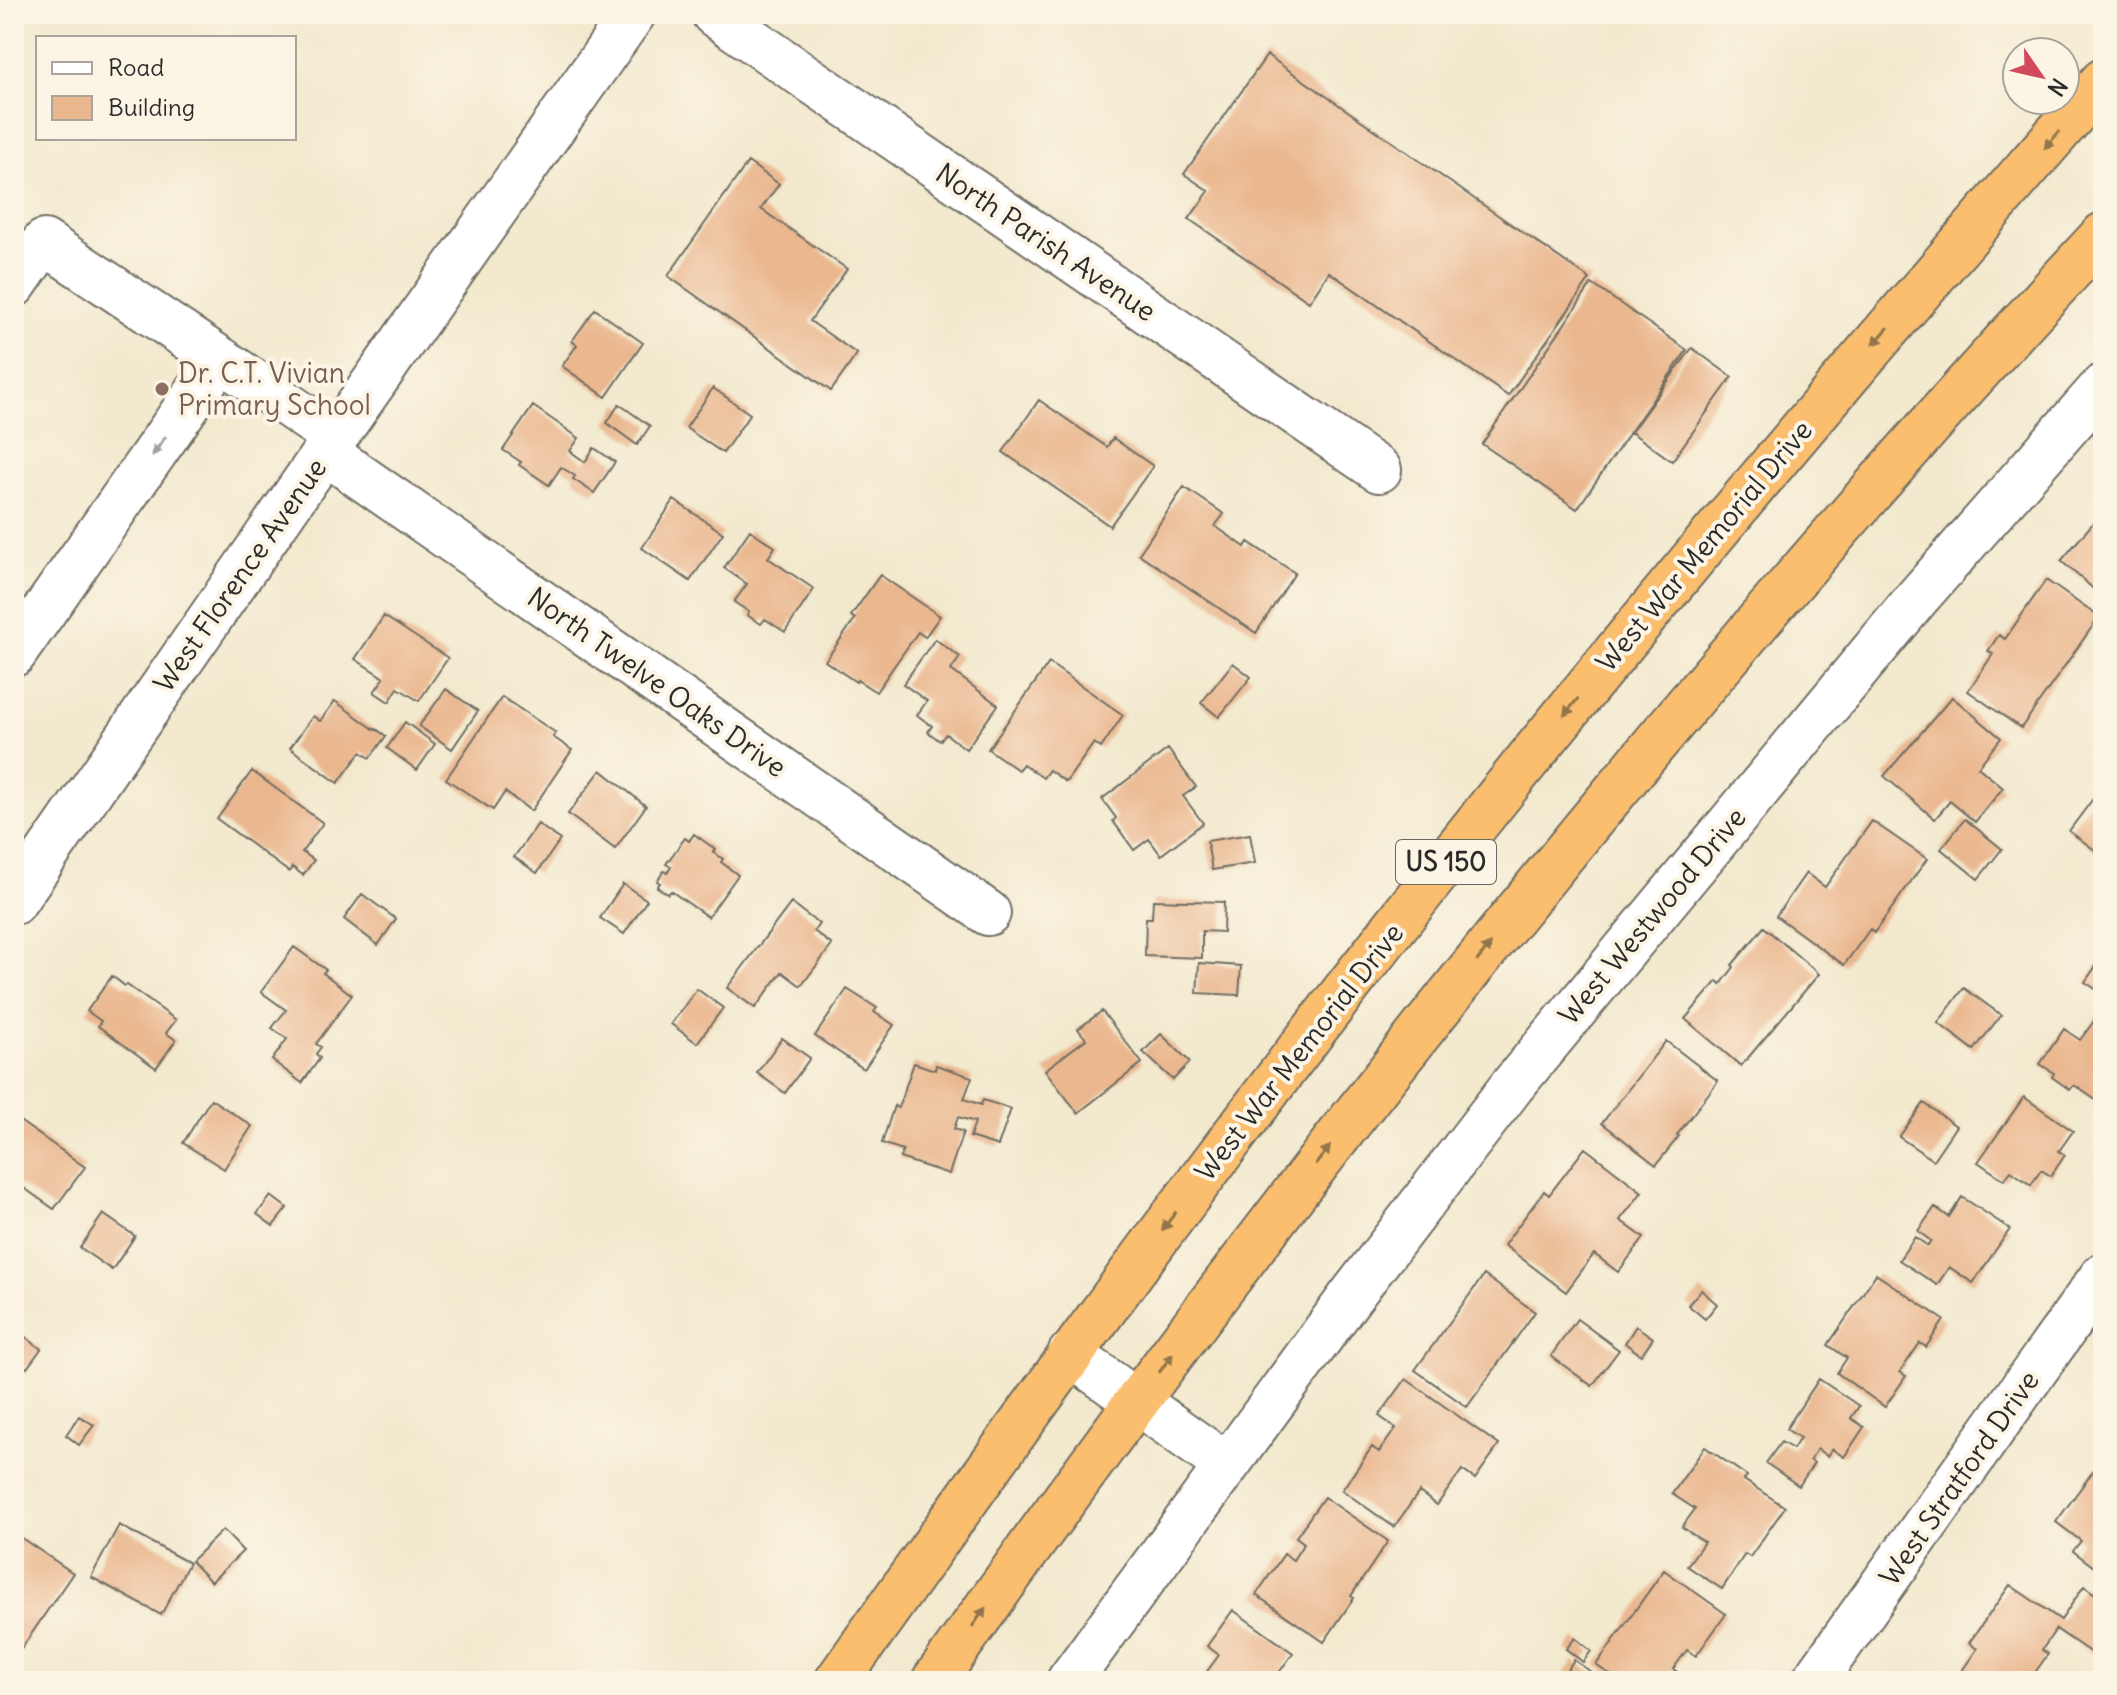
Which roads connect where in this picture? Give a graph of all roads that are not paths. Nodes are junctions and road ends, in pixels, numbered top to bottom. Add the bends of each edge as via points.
1 (633, 14) edge
2 (714, 14) edge
3 (2103, 81) edge
4 (2103, 235) edge
5 (14, 285) edge
6 (220, 359) junction
7 (2103, 386) edge
8 (330, 444) junction
9 (1379, 470) dead end
10 (14, 654) edge
11 (14, 902) edge
12 (988, 913) dead end
13 (2103, 1275) edge
14 (1070, 1354) junction
15 (1137, 1402) junction
16 (1226, 1465) junction
17 (837, 1681) edge
18 (934, 1681) edge
19 (1069, 1681) edge
20 (1814, 1681) edge

1 - 8 street, West Florence Avenue
2 - 9 street, North Parish Avenue
3 -> 14 highway, West War Memorial Drive / US 150 via 1732,511 1509,782
15 -> 4 highway, US 150 via 1319,1160 1574,840 1852,512
5 - 6 street, North Twelve Oaks Drive via 44,242
6 - 8 street, North Twelve Oaks Drive
6 -> 10 street
7 - 16 street, West Westwood Drive via 1917,598 1512,1086
8 - 11 street, West Florence Avenue
8 - 12 street, North Twelve Oaks Drive
13 - 20 street, West Stratford Drive
14 - 15 street
14 - 17 highway, West War Memorial Drive / US 150
15 - 16 street
18 -> 15 highway, US 150
16 - 19 street, West Westwood Drive

